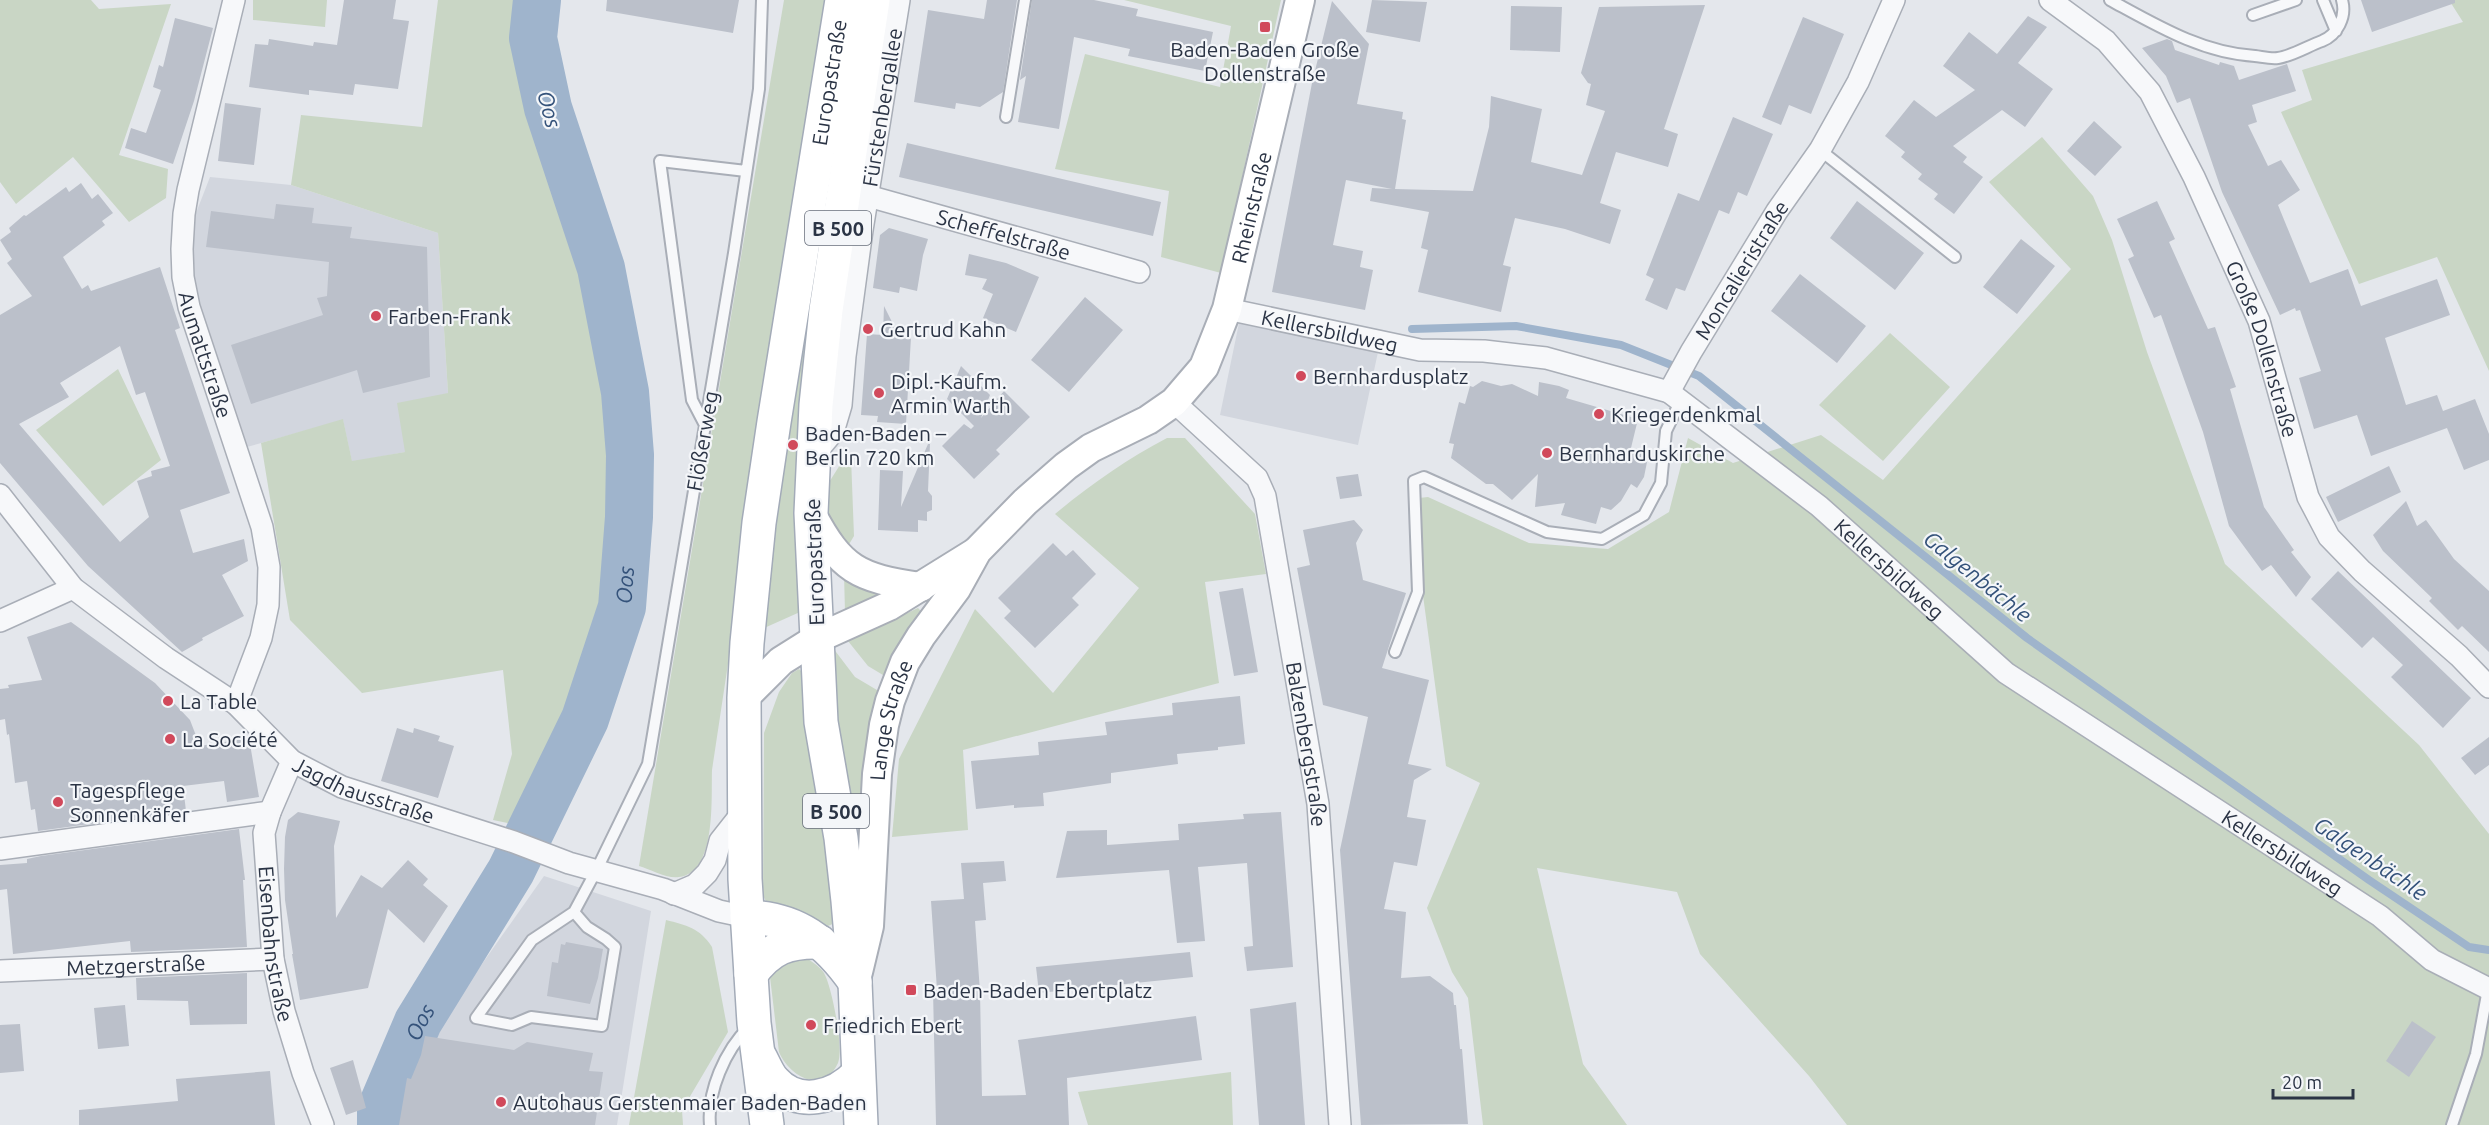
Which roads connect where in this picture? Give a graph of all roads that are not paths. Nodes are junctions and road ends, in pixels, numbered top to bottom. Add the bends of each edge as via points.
1 (234, 0) edge
2 (762, 0) edge
3 (842, 0) edge
4 (873, 0) edge
5 (899, 0) edge
6 (1025, 0) edge
7 (1300, 0) edge
8 (1894, 0) edge
9 (2050, 0) edge
10 (2110, 0) edge
11 (2296, 0) edge
12 (2324, 0) edge
13 (2342, 0) edge
14 (2253, 15) dead end
15 (2336, 32) junction
16 (1005, 117) dead end
17 (1820, 150) junction
18 (746, 171) junction
19 (868, 196) junction
20 (1954, 257) dead end
21 (1139, 272) dead end
22 (1227, 309) junction
23 (1676, 390) junction
24 (1174, 402) junction
25 (705, 424) junction
26 (813, 457) junction
27 (0, 495) edge
28 (811, 513) junction
29 (977, 551) junction
30 (921, 587) junction
31 (73, 588) junction
32 (0, 621) edge
33 (816, 639) junction
34 (1395, 652) dead end
35 (2489, 687) edge
36 (744, 698) junction
37 (236, 704) junction
38 (292, 761) junction
39 (746, 807) junction
40 (270, 812) junction
41 (0, 849) edge
42 (596, 871) junction
43 (674, 894) junction
44 (574, 912) junction
45 (747, 917) junction
46 (820, 942) junction
47 (273, 959) junction
48 (0, 971) edge
49 (751, 974) junction
50 (855, 982) junction
51 (2489, 989) edge
52 (756, 1038) junction
53 (858, 1074) junction
54 (323, 1125) edge
55 (710, 1125) edge
56 (767, 1125) edge
57 (861, 1125) edge
58 (1340, 1125) edge
59 (2452, 1125) edge

1 - 37 street, Aumattstraße via 188,190 182,249 189,308 262,527 269,567 268,605 261,638
2 - 18 lane, Flößerweg via 759,89
3 - 36 main road, Europastraße / B 500 via 759,523
4 - 26 main road, Europastraße / B 500 via 826,310
5 - 19 street, Fürstenbergallee
6 - 16 lane
7 - 22 street, Rheinstraße
8 - 17 street, Moncalieristraße via 1858,82
9 - 35 street, Große Dollenstraße via 2106,41 2150,92 2259,321 2308,497 2330,537
10 - 15 lane via 2174,35 2247,56 2279,58 2326,40
11 - 14 lane
12 - 15 lane
13 - 15 lane via 2341,23
17 - 20 lane
17 - 23 street, Moncalieristraße via 1777,211 1687,359
18 - 25 lane, Flößerweg
18 - 25 lane via 660,161 692,400
19 - 21 street, Scheffelstraße
19 - 26 street, Fürstenbergallee via 841,405 833,432
22 - 23 street, Kellersbildweg via 1420,350 1484,351 1546,358
22 - 24 street, Rheinstraße via 1204,367
23 - 34 lane via 1666,431 1661,483 1644,515 1602,539 1547,532 1424,477 1414,481 1418,592
23 - 51 street, Kellersbildweg via 1819,506 2006,673 2380,916 2432,960
24 - 29 street, Lange Straße via 1066,466
24 - 58 street, Balzenbergstraße via 1257,478 1264,496 1318,804
25 - 42 lane, Flößerweg via 648,764
26 - 28 main road, Europastraße / B 500
27 - 31 street, Jagdhausstraße
28 - 30 street via 826,542 845,563 882,581
28 - 33 main road, Europastraße / B 500
29 - 30 street, Lange Straße
29 - 50 street, Lange Straße via 956,589 905,662 890,700 877,774 869,926
30 - 33 street, Lange Straße
31 - 32 street
31 - 37 street, Jagdhausstraße via 166,658
33 - 36 street, Lange Straße via 782,661
33 - 50 main road, Europastraße / B 500 via 821,722 841,838
36 - 39 main road, B 500
37 - 38 street, Jagdhausstraße
38 - 40 street, Eisenbahnstraße
38 - 42 street, Jagdhausstraße via 342,787
39 - 43 street via 720,841 707,873 695,885
39 - 45 main road, B 500
40 - 41 street
40 - 47 street, Eisenbahnstraße via 264,833
42 - 43 street, Jagdhausstraße
42 - 44 lane, Flößerweg
43 - 45 street, Jagdhausstraße
44 - 44 lane via 532,940 476,1018 512,1025 531,1017 602,1026 615,947
45 - 46 main road via 777,919
45 - 49 main road, B 500
46 - 49 main road via 800,941 784,946 760,962
46 - 50 main road
47 - 48 street, Metzgerstraße
47 - 54 street, Eisenbahnstraße via 284,1011
49 - 52 main road, B 500
50 - 53 main road, Lange Straße / B 500
51 - 59 lane via 2476,1054
52 - 53 main road via 773,1080 788,1093 822,1096 840,1089
52 - 55 lane via 736,1039 711,1093
52 - 56 main road, B 500
53 - 57 main road, Lange Straße / B 500

